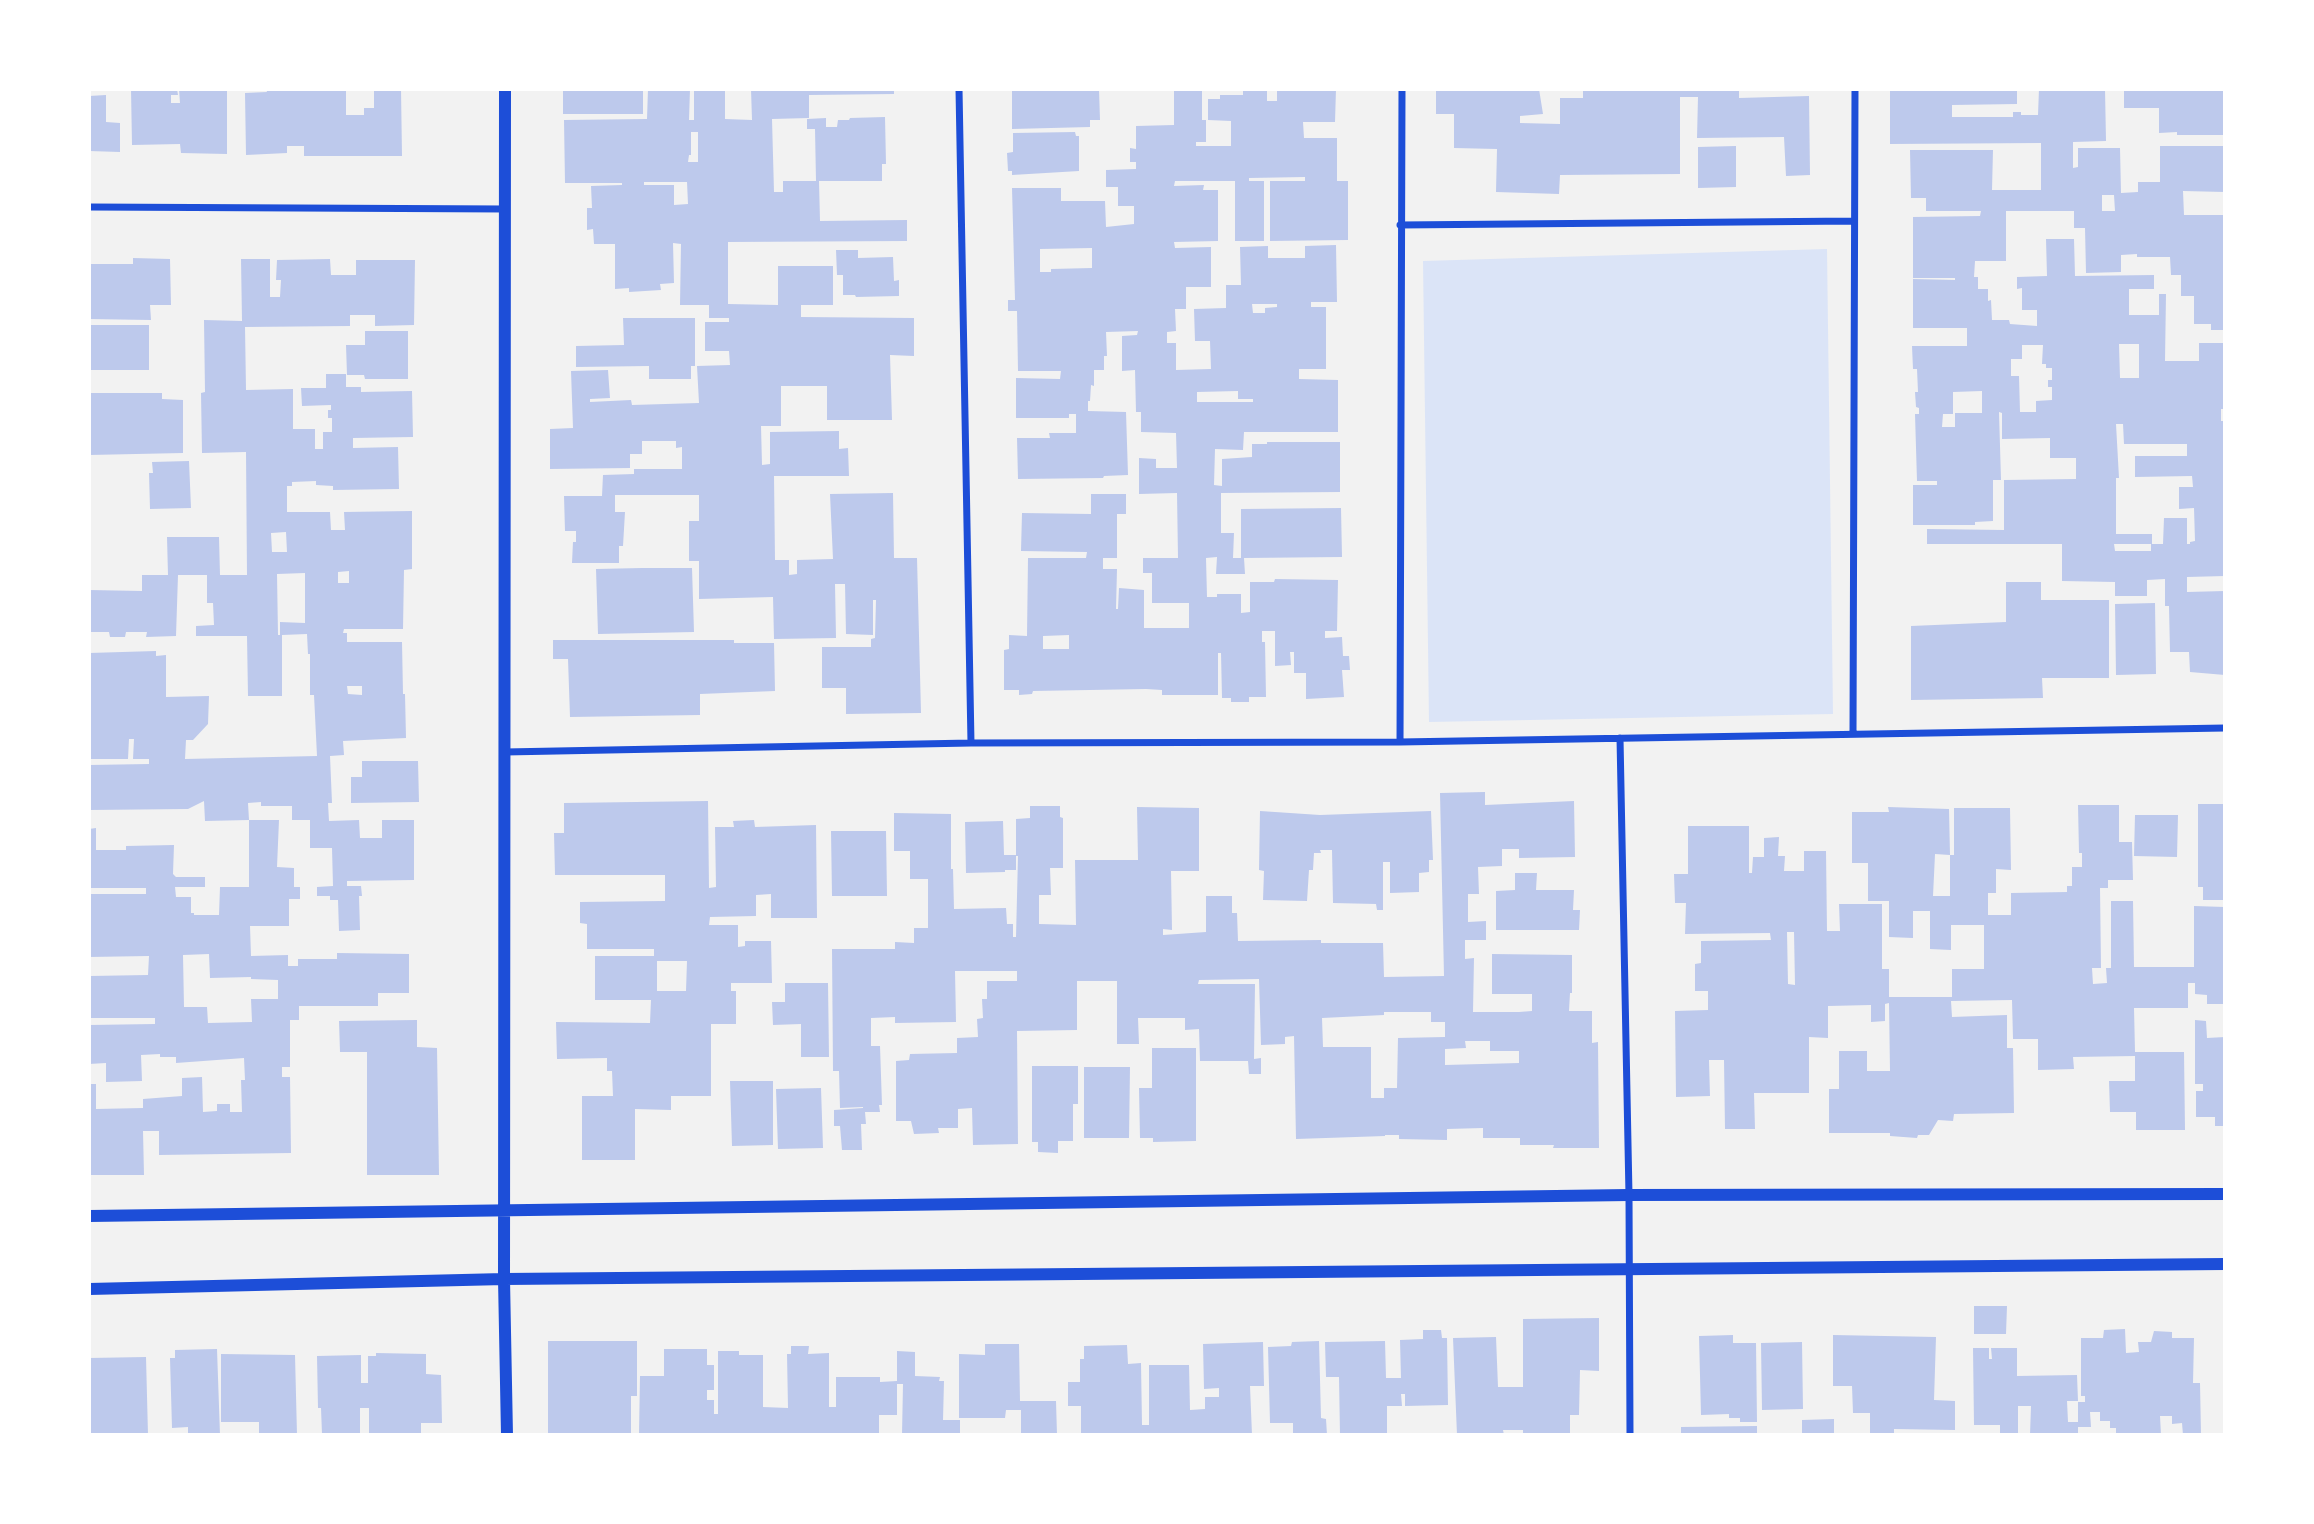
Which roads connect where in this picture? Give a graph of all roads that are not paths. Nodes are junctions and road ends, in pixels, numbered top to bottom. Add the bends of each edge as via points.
1 (505, 89) edge
2 (959, 89) edge
3 (1402, 89) edge
4 (1855, 89) edge
5 (89, 207) edge
6 (505, 209) junction
7 (1854, 221) junction
8 (1400, 225) junction
9 (2225, 728) edge
10 (1853, 734) junction
11 (1620, 738) junction
12 (1400, 742) junction
13 (971, 743) junction
14 (505, 752) junction
15 (1629, 1195) junction
16 (2225, 1195) edge
17 (505, 1210) junction
18 (89, 1216) edge
19 (2225, 1264) edge
20 (1628, 1271) junction
21 (504, 1279) junction
22 (89, 1289) edge
23 (507, 1435) edge
24 (1630, 1435) edge

1 - 6 street
2 - 13 street
3 - 8 street
4 - 7 street
5 - 6 street
6 - 14 street
7 - 8 street
7 - 10 street
8 - 12 street
9 - 10 street
10 - 11 street
11 - 12 street
11 - 15 street
12 - 13 street
13 - 14 street
14 - 17 street
15 - 16 street
15 - 17 street
15 - 20 street
17 - 18 street
17 - 21 street
19 - 20 street
20 - 21 street
20 - 24 street
21 - 22 street
21 - 23 street

